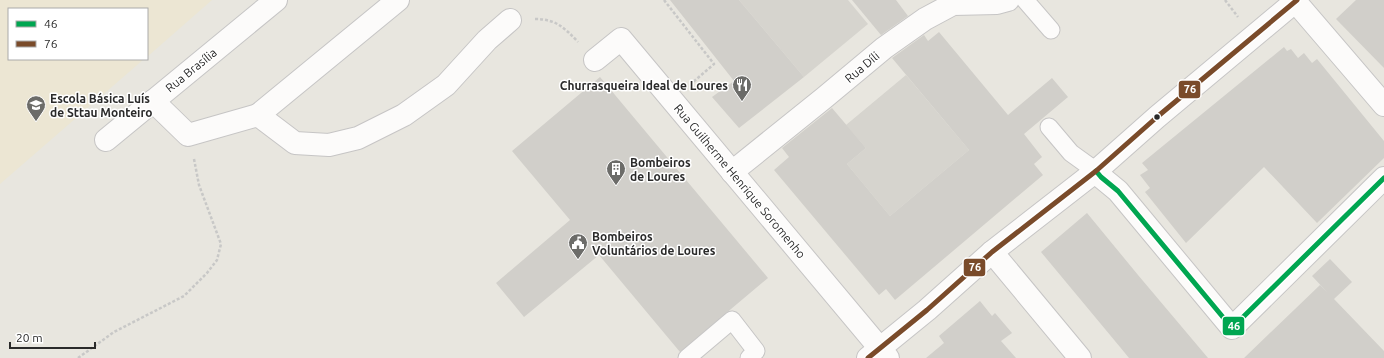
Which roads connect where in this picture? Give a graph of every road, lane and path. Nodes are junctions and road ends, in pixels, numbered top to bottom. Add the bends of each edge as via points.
1 (276, 0) edge
2 (398, 0) edge
3 (664, 0) edge
4 (1008, 0) edge
5 (1025, 0) edge
6 (1295, 0) edge
7 (951, 2) edge
8 (510, 20) joint
9 (1051, 30) dead end
10 (595, 60) joint
11 (714, 64) dead end
12 (153, 101) junction
13 (1384, 105) edge
14 (258, 115) junction
15 (1049, 127) dead end
16 (188, 135) junction
17 (106, 140) dead end
18 (1096, 171) junction
19 (732, 172) junction
20 (1384, 178) edge
21 (992, 252) junction
22 (879, 355) edge
23 (78, 358) edge
24 (687, 358) edge
25 (749, 358) edge
26 (1080, 358) edge

1 - 12 street, Rua Brasília
2 - 14 street
3 - 11 path
4 - 7 street, Rua Díli via 997,3
5 - 9 lane
6 - 13 street
6 - 18 street
7 - 19 street, Rua Díli via 884,48
8 - 10 path via 545,19 564,27
8 - 14 street via 487,40 446,85 404,115 358,138 329,145 295,143
10 - 19 street, Rua Guilherme Henrique Soromenho via 621,39
12 - 16 street
12 - 17 street, Rua Brasília
14 - 16 street
15 - 18 lane via 1071,153
16 - 23 path via 199,185 221,244 217,260 184,296 114,332
18 - 20 street via 1118,191 1232,328
18 - 21 street
19 - 22 street, Rua Guilherme Henrique Soromenho
21 - 22 street
21 - 26 street
24 - 25 lane via 732,320 756,351

